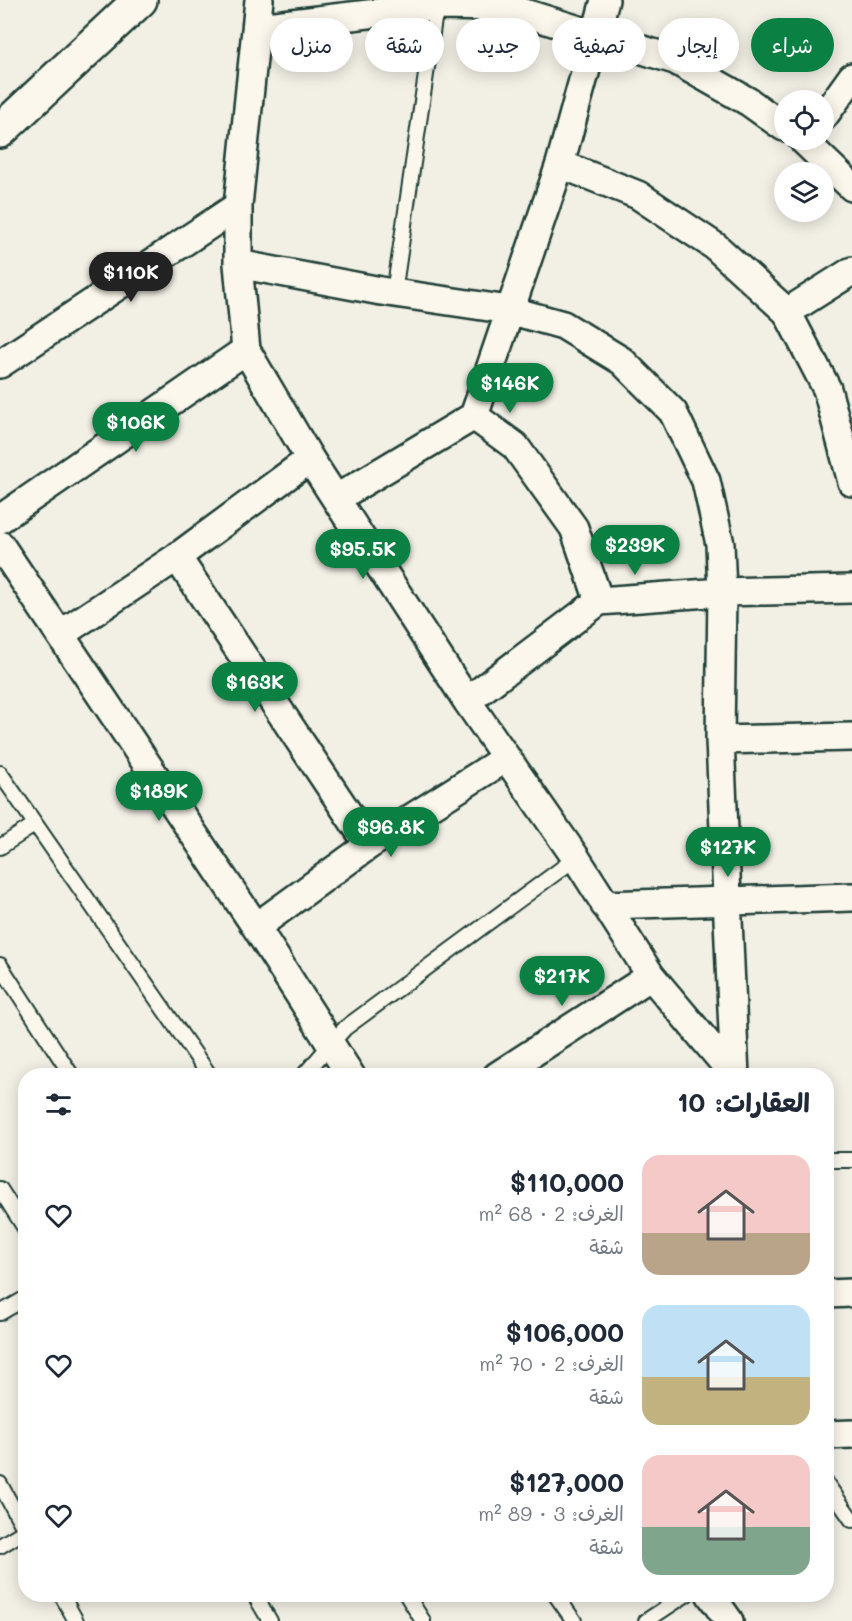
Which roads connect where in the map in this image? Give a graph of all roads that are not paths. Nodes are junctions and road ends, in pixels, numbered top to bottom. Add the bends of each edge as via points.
1 (140, 0) edge
2 (259, 0) edge
3 (605, 0) edge
4 (436, 6) junction
5 (599, 18) edge
6 (552, 21) edge
7 (258, 27) junction
8 (646, 50) edge
9 (584, 72) edge
10 (852, 77) edge
11 (834, 102) edge
12 (774, 119) edge
13 (0, 131) edge
14 (814, 150) edge
15 (560, 164) junction
16 (852, 187) edge
17 (238, 206) junction
18 (238, 264) junction
19 (852, 272) edge
20 (394, 293) junction
21 (509, 310) junction
22 (787, 312) junction
23 (246, 350) junction
24 (0, 363) edge
25 (474, 416) junction
26 (310, 459) junction
27 (852, 482) edge
28 (337, 498) junction
29 (0, 519) edge
30 (0, 545) edge
31 (177, 557) junction
32 (852, 589) edge
33 (722, 592) junction
34 (599, 601) junction
35 (61, 634) junction
36 (467, 701) junction
37 (852, 737) edge
38 (720, 740) junction
39 (506, 758) junction
40 (0, 773) edge
41 (34, 825) junction
42 (369, 845) junction
43 (0, 848) edge
44 (576, 858) junction
45 (852, 897) edge
46 (727, 900) junction
47 (605, 905) junction
48 (256, 927) junction
49 (0, 965) edge
50 (651, 976) junction
51 (329, 1044) junction
52 (67, 1068) edge
53 (204, 1068) edge
54 (310, 1068) edge
55 (346, 1068) edge
56 (509, 1068) edge
57 (728, 1068) edge
58 (735, 1068) edge
59 (834, 1160) edge
60 (852, 1160) edge
61 (0, 1189) edge
62 (18, 1217) edge
63 (852, 1293) edge
64 (834, 1294) edge
65 (18, 1303) edge
66 (0, 1313) edge
67 (852, 1434) edge
68 (834, 1435) edge
69 (0, 1484) edge
70 (834, 1494) edge
71 (18, 1518) edge
72 (852, 1520) edge
73 (18, 1535) edge
74 (0, 1546) edge
75 (65, 1602) edge
76 (259, 1602) edge
77 (411, 1602) edge
78 (561, 1602) edge
79 (675, 1602) edge
80 (716, 1602) edge
81 (76, 1621) edge
82 (270, 1621) edge
83 (423, 1621) edge
84 (574, 1621) edge
85 (646, 1621) edge
86 (729, 1621) edge

1 - 13 street
2 - 7 street
3 - 5 street
4 - 6 street via 505,8
4 - 7 street
4 - 20 lane
7 - 17 street
8 - 12 street via 675,60
9 - 15 street
10 - 11 street
14 - 16 street
15 - 21 street
15 - 22 street via 648,201 716,247
17 - 18 street
17 - 24 street
18 - 20 street
18 - 23 street
19 - 22 street
20 - 21 street
21 - 25 street
21 - 33 street via 562,325 622,361 673,412 706,481 720,544
22 - 27 street via 827,389
23 - 26 street
23 - 29 street
25 - 28 street
25 - 34 street via 515,446 574,528
26 - 28 street
26 - 31 street
28 - 36 street
30 - 35 street
31 - 35 street
31 - 42 street
32 - 33 street
33 - 34 street
33 - 38 street
34 - 36 street
35 - 48 street
36 - 39 street
37 - 38 street
38 - 46 street
39 - 42 street
39 - 44 street
40 - 41 lane
41 - 43 lane
41 - 53 lane
42 - 48 street
44 - 47 street
44 - 51 lane via 345,1028
45 - 46 street
46 - 47 street
46 - 58 street
47 - 50 street
48 - 51 street
49 - 52 lane
50 - 56 street
50 - 57 street
51 - 54 lane
51 - 55 street
59 - 60 lane
61 - 62 lane
63 - 64 street
65 - 66 lane
67 - 68 street
69 - 71 lane
70 - 72 lane
73 - 74 lane
75 - 81 lane
76 - 82 lane
77 - 83 lane
78 - 84 lane
79 - 85 lane
80 - 86 street

